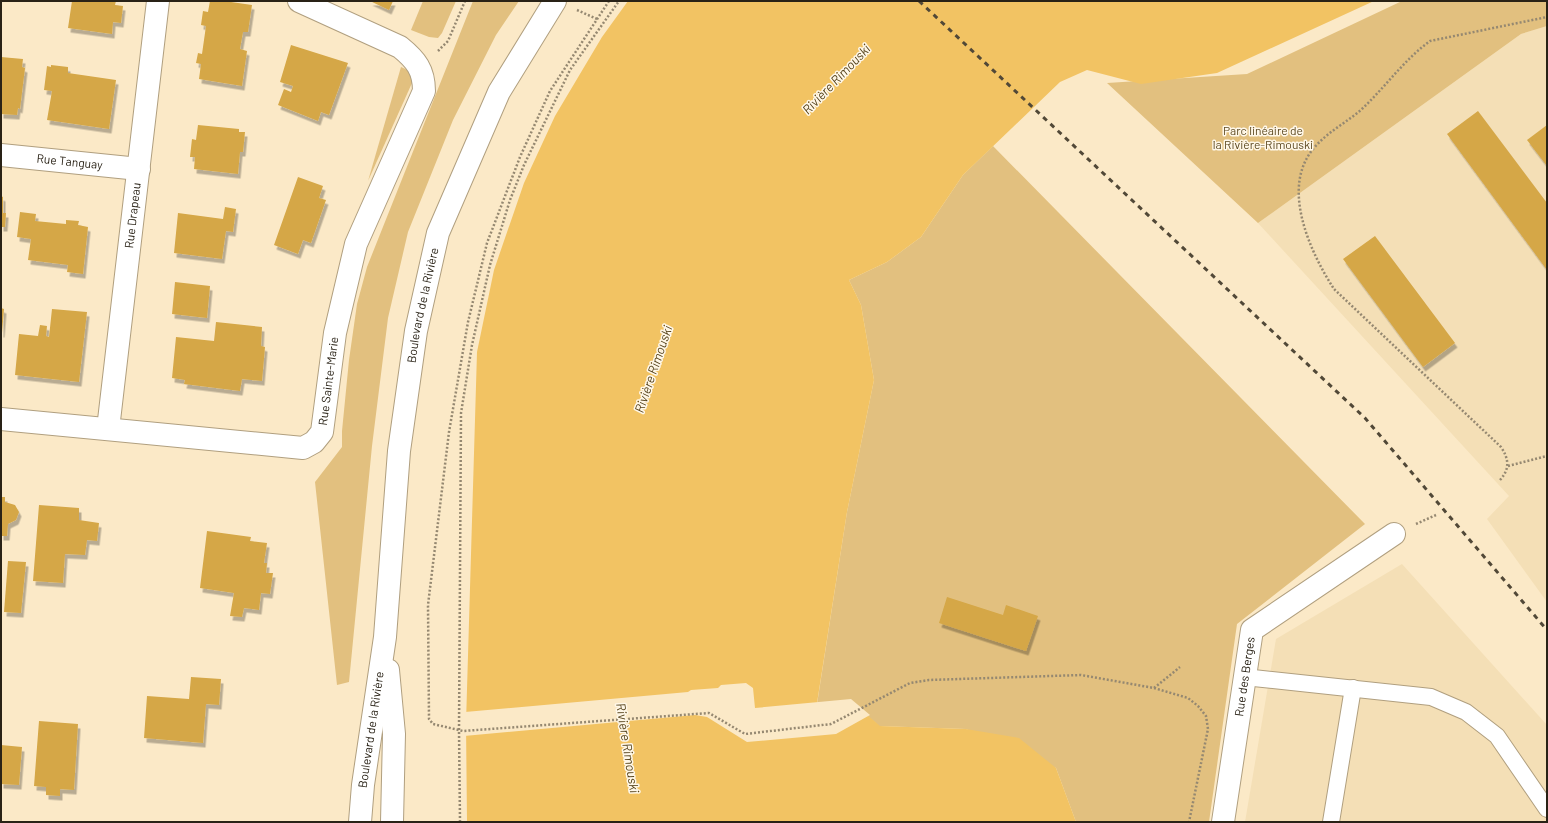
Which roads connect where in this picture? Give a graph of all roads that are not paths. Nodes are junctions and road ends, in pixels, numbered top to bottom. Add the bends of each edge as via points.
1 (158, 1) edge
2 (299, 1) edge
3 (555, 1) edge
4 (1, 155) edge
5 (139, 169) junction
6 (1, 419) edge
7 (108, 429) junction
8 (1394, 534) dead end
9 (385, 637) junction
10 (1244, 677) junction
11 (1353, 688) junction
12 (1547, 809) edge
13 (360, 822) edge
14 (392, 822) edge
15 (1223, 822) edge
16 (1331, 822) edge

1 - 5 street, Rue Drapeau
2 - 7 street, Rue Sainte-Marie via 400,47 420,67 424,79 424,91 356,244 335,333 322,432 314,442 304,448
3 - 9 street, Boulevard de la Rivière via 499,92 438,233 416,331 400,451
4 - 5 street, Rue Tanguay
5 - 7 street, Rue Drapeau
6 - 7 street, Rue Sainte-Marie
8 - 10 street, Rue des Berges via 1252,630
9 - 13 street, Boulevard de la Rivière
9 - 14 street, Boulevard de la Rivière via 394,734
10 - 11 lane
10 - 15 street, Rue des Berges
11 - 12 lane via 1431,697 1466,712 1497,736
11 - 16 lane

